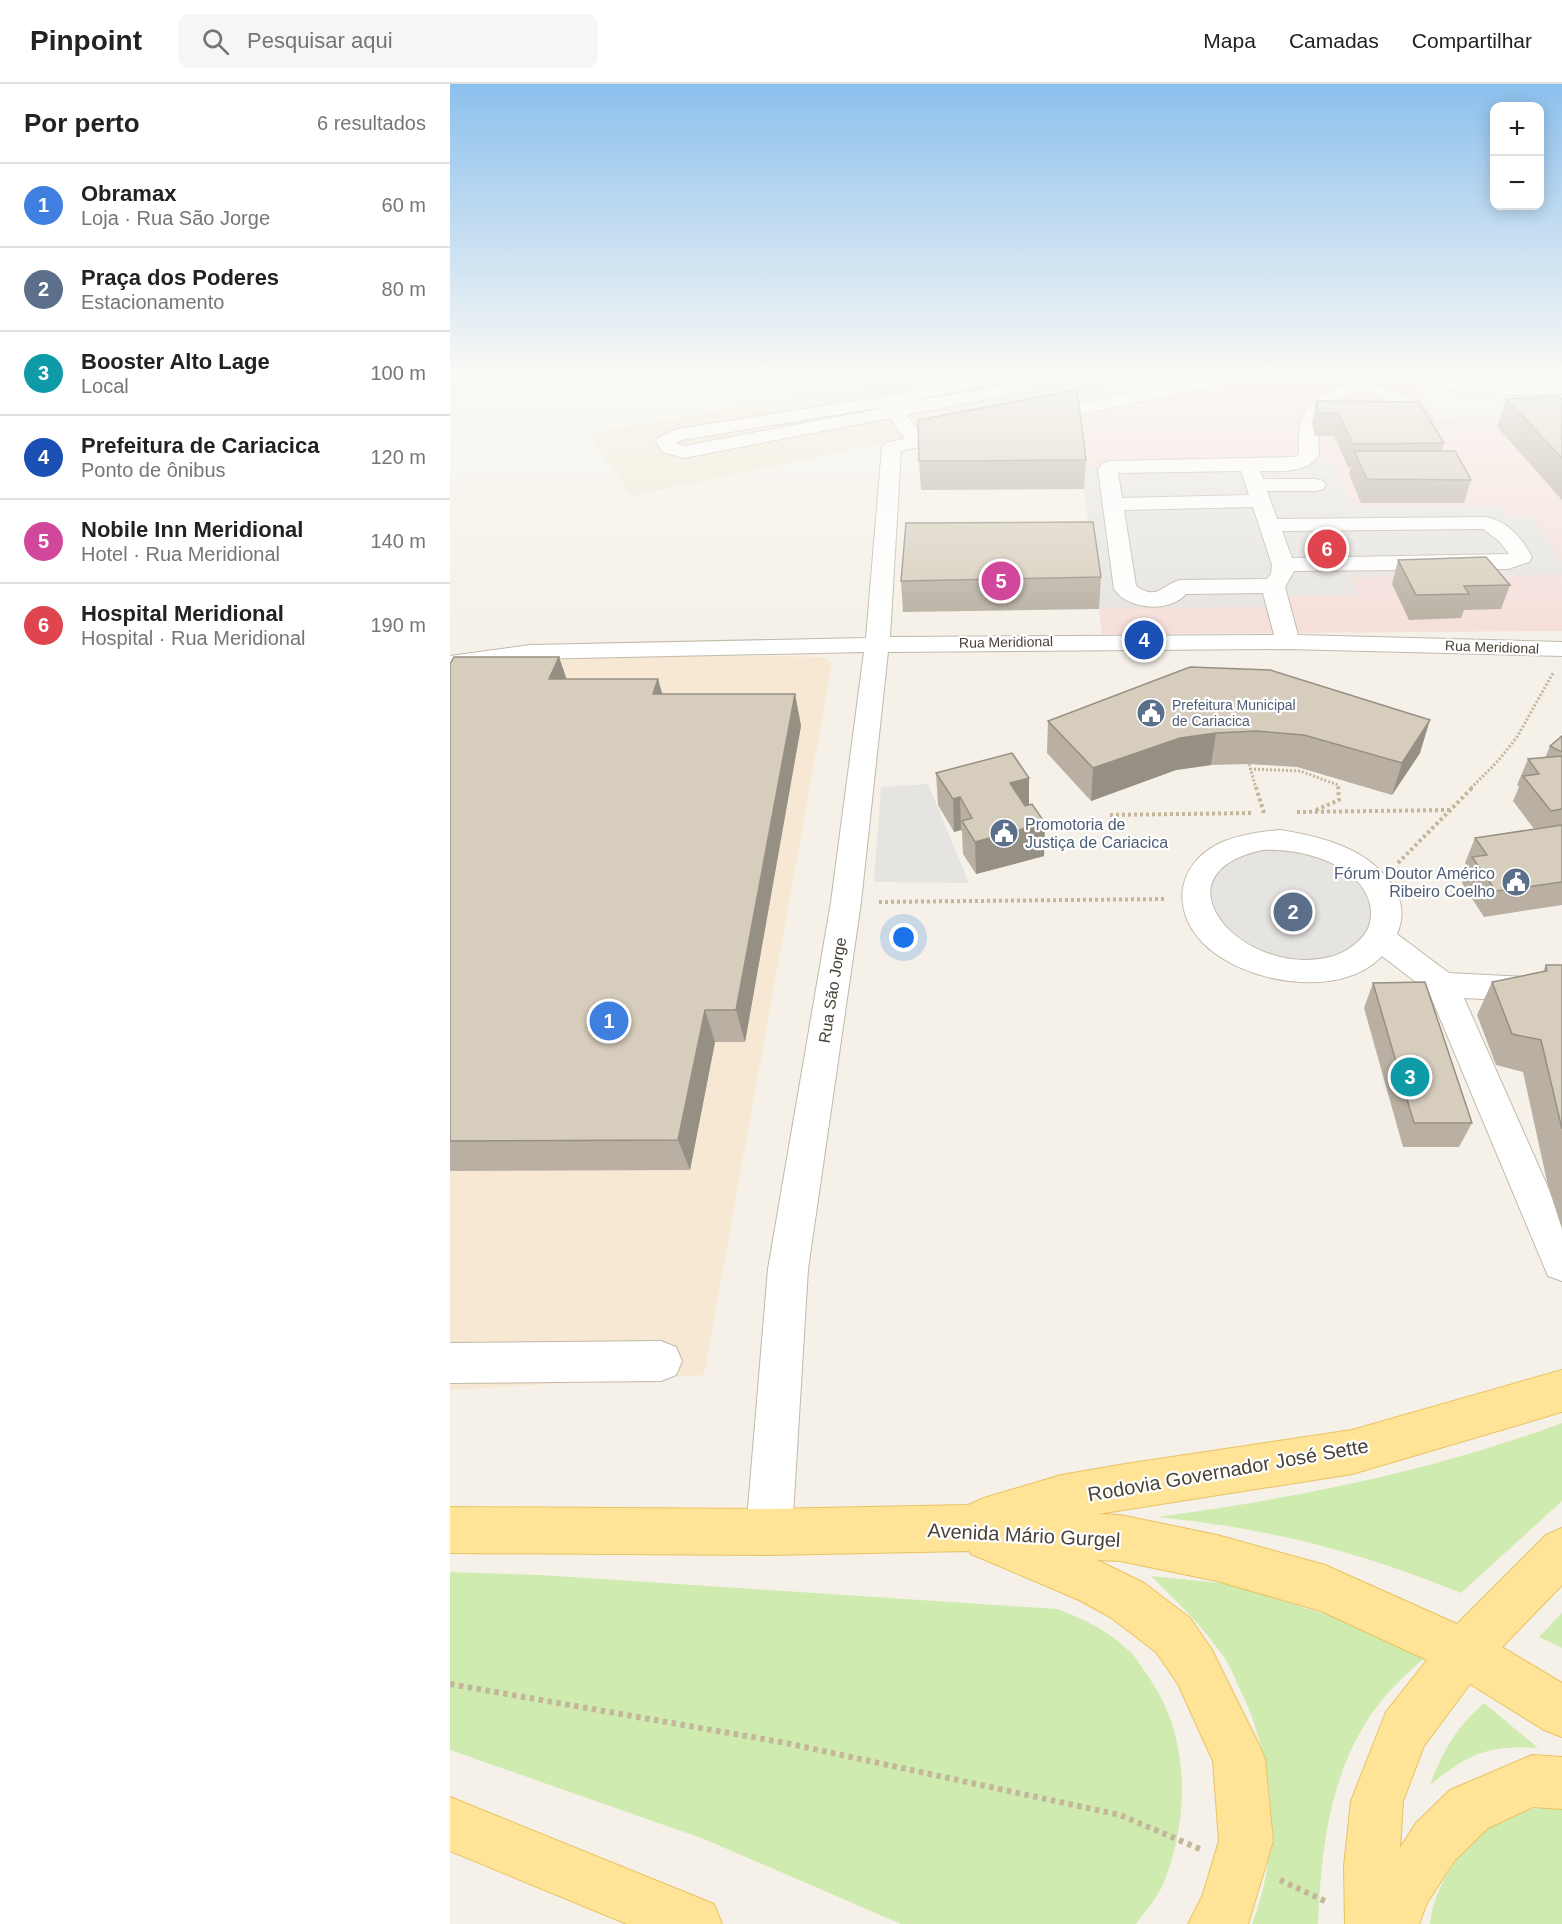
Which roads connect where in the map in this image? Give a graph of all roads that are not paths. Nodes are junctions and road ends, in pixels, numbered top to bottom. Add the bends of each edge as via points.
1 (890, 457) edge
2 (1307, 457) edge
3 (1248, 464) junction
4 (1316, 485) dead end
5 (1113, 504) junction
6 (1262, 505) junction
7 (1346, 506) dead end
8 (1278, 575) junction
9 (1288, 642) junction
10 (877, 645) junction
11 (1559, 658) edge
12 (450, 663) edge
13 (1381, 939) junction
14 (1442, 985) junction
15 (1562, 991) edge
16 (1562, 1263) edge
17 (661, 1361) dead end
18 (450, 1363) edge
19 (1562, 1391) edge
20 (962, 1528) junction
21 (450, 1530) edge
22 (769, 1532) junction
23 (1562, 1551) edge
24 (1464, 1652) junction
25 (1562, 1712) edge
26 (1562, 1783) edge
27 (450, 1824) edge
28 (1351, 1914) edge
29 (694, 1924) edge
30 (1216, 1924) edge
31 (1391, 1924) edge

1 - 10 street, Rua São Jorge
2 - 3 street via 1286,465
3 - 5 street via 1113,466 1108,469
3 - 6 street
4 - 6 street
5 - 6 street
5 - 8 street via 1125,589 1131,595 1163,598 1180,587
6 - 7 street
6 - 8 street
6 - 8 street via 1486,523 1512,542 1521,557 1508,562
8 - 9 street
9 - 10 street, Rua Meridional
9 - 11 street, Rua Meridional
10 - 12 street, Rua Meridional via 530,652
10 - 22 street, Rua São Jorge via 846,902 788,1269
13 - 13 street via 1386,926 1386,905 1376,885 1336,853 1308,844 1263,841 1228,850 1210,862 1199,879 1196,899 1202,920 1218,939 1243,956 1271,967 1332,969 1358,960
13 - 14 street
14 - 15 street
14 - 16 street
17 - 18 street
19 - 20 main road, Rodovia Governador José Sette via 1353,1452 1061,1498
20 - 22 main road, Avenida Mário Gurgel
20 - 24 main road, Avenida Mário Gurgel via 1120,1538 1217,1558 1324,1589
20 - 30 main road via 1127,1599 1173,1635 1195,1667 1239,1759 1246,1841 1225,1912
21 - 22 main road, Avenida Mário Gurgel
23 - 24 main road
24 - 25 main road, Avenida Mário Gurgel
24 - 28 main road via 1404,1730 1377,1801 1371,1866
26 - 31 main road via 1532,1781 1469,1809 1435,1842 1408,1884
27 - 29 main road

